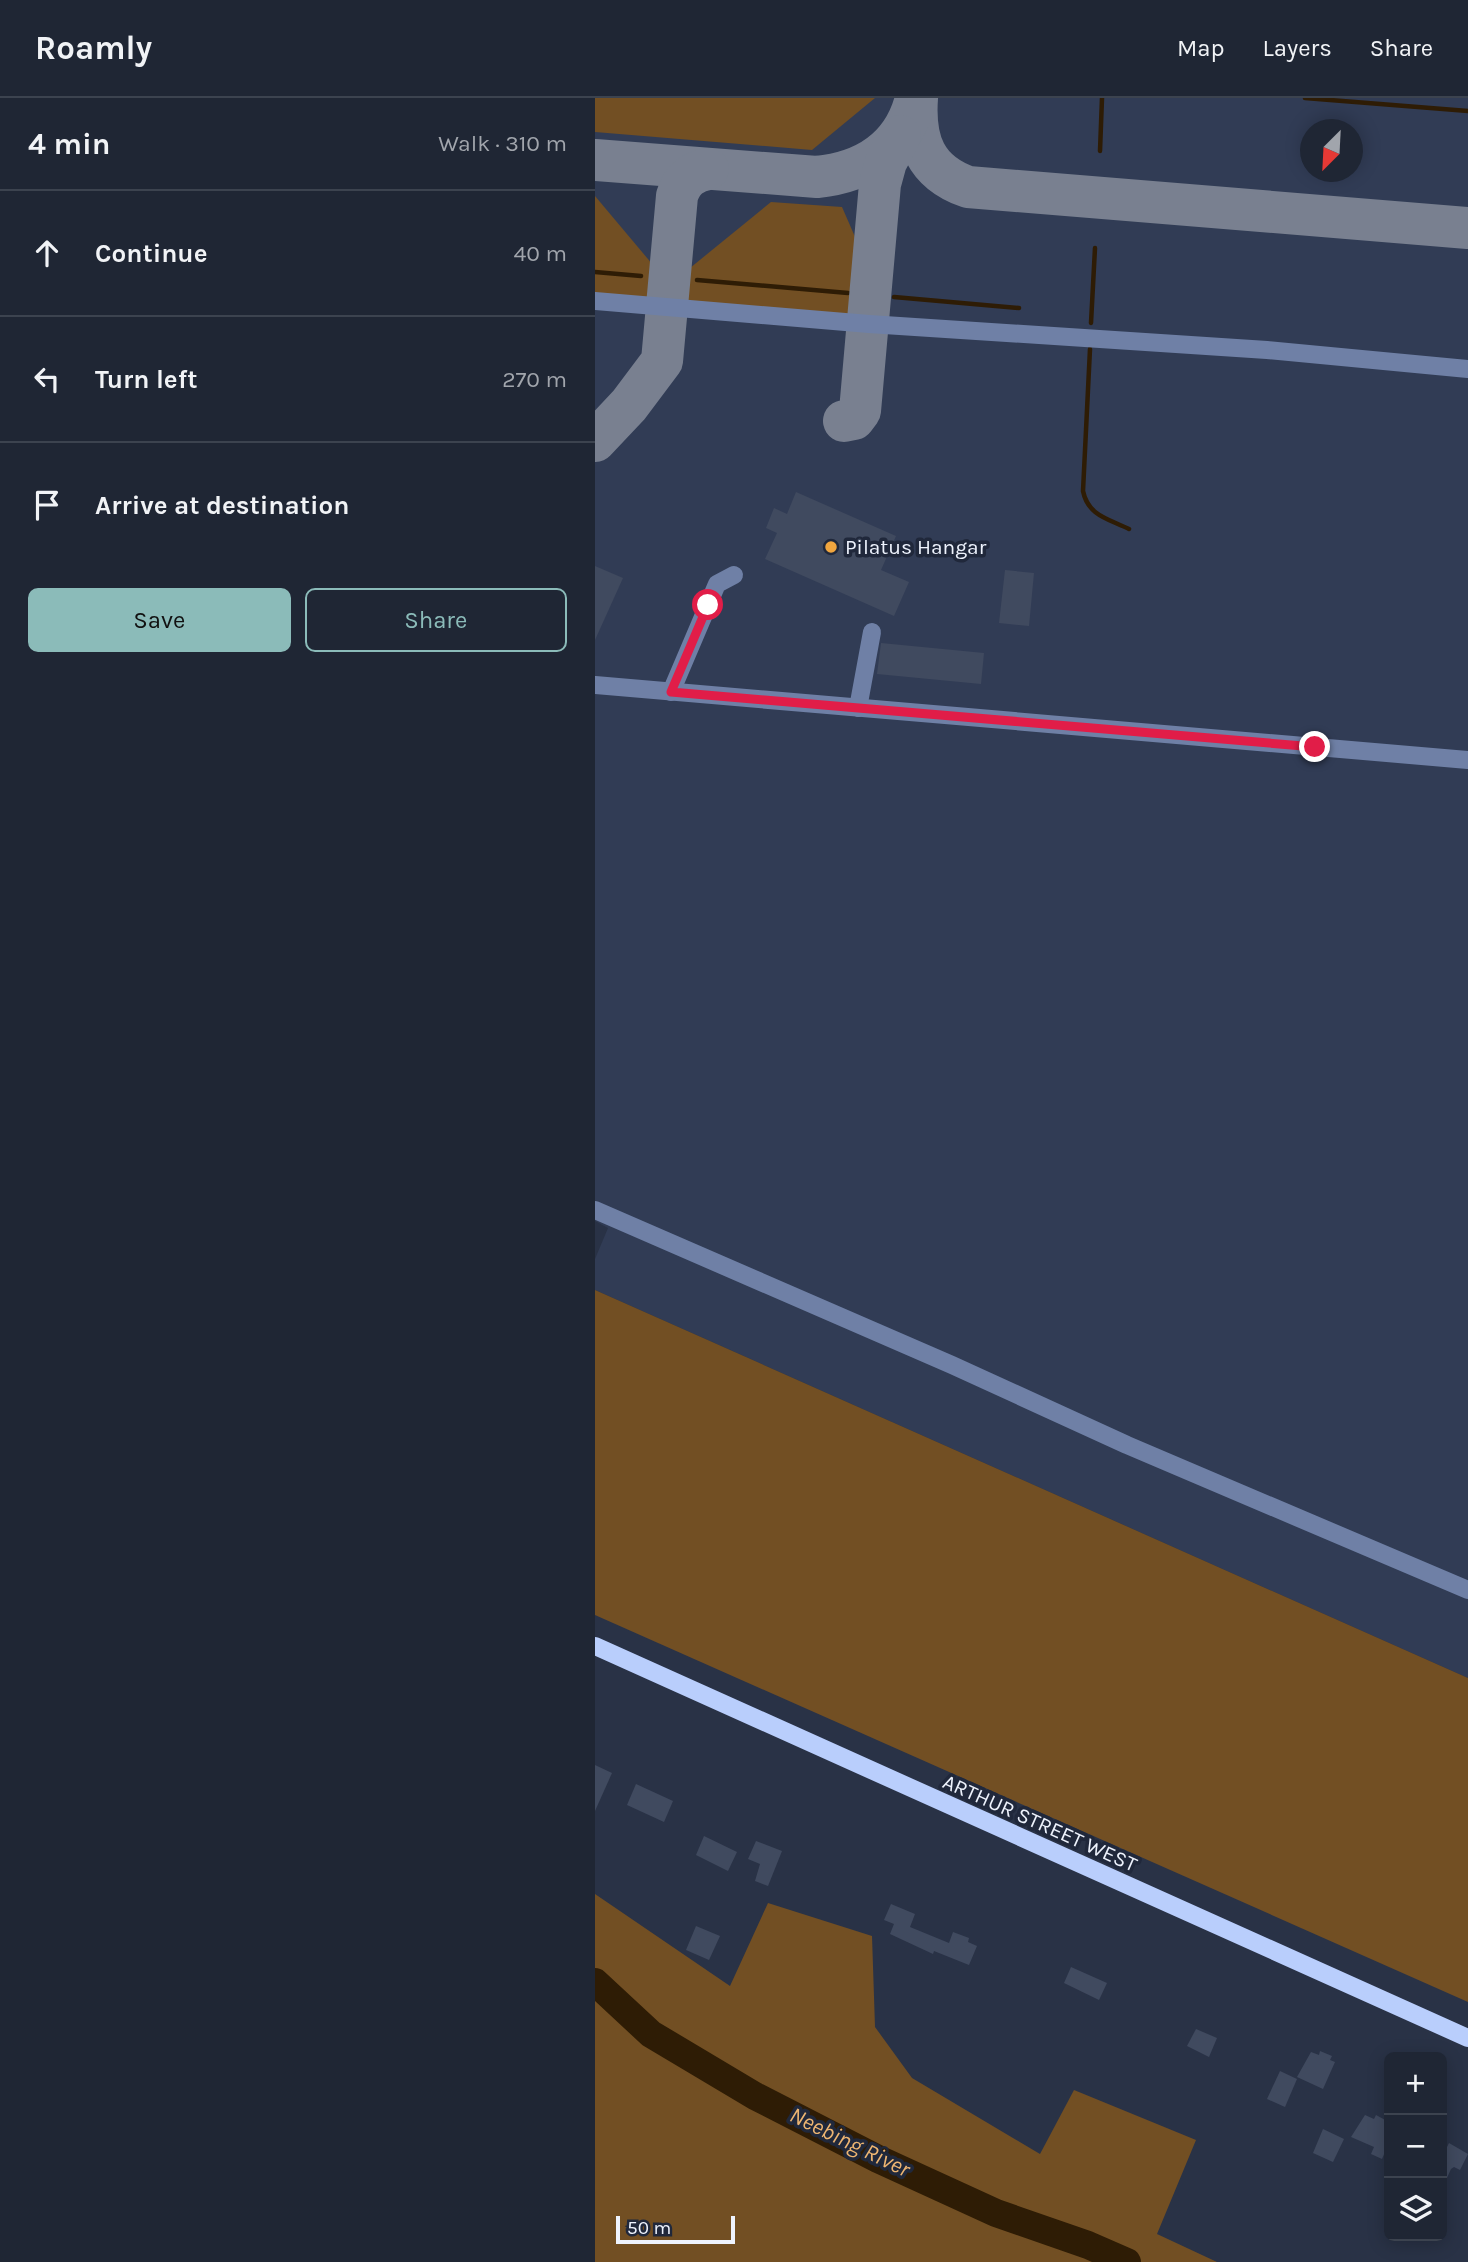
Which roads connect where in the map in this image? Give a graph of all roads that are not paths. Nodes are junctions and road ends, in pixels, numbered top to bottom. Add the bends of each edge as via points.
1 (595, 301) edge
2 (1468, 369) edge
3 (734, 575) dead end
4 (872, 632) dead end
5 (595, 685) edge
6 (671, 692) junction
7 (858, 708) junction
8 (1468, 760) edge
9 (595, 1210) edge
10 (1468, 1590) edge
11 (595, 1646) edge
12 (1468, 2038) edge

1 - 2 lane
3 - 6 lane via 717,584
4 - 7 lane
5 - 6 lane
6 - 7 lane
7 - 8 lane
9 - 10 lane
11 - 12 main road, ARTHUR STREET WEST

